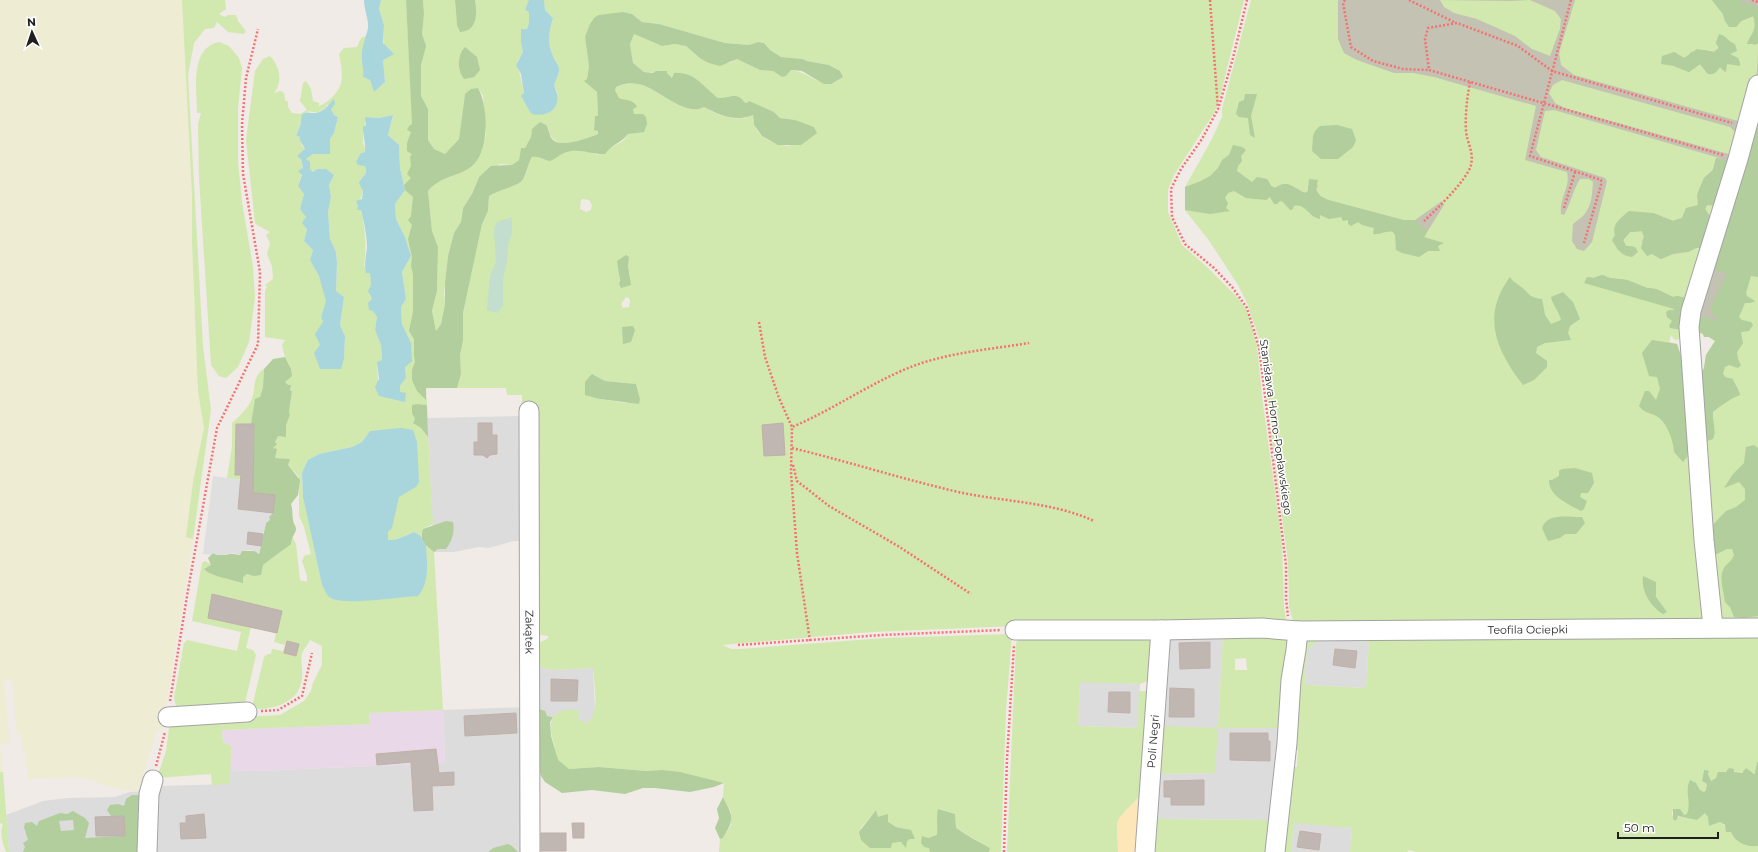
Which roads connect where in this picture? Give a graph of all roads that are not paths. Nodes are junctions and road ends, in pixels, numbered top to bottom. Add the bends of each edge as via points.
1 (1758, 85) edge
2 (529, 411) dead end
3 (1713, 627) junction
4 (1758, 628) edge
5 (1015, 630) road end
6 (1161, 630) junction
7 (1298, 631) junction
8 (247, 712) road end
9 (168, 717) road end
10 (153, 780) road end
11 (147, 852) edge
12 (530, 852) edge
13 (1145, 852) edge
14 (1274, 852) edge

1 - 3 street via 1691,311 1690,335 1704,540
2 - 12 street, Zakątek
3 - 4 street, Teofila Ociepki
3 - 7 street, Teofila Ociepki
5 - 6 street, Teofila Ociepki
6 - 7 street, Teofila Ociepki via 1262,628
6 - 13 street, Poli Negri
7 - 14 street
8 - 9 street
10 - 11 street via 149,794

